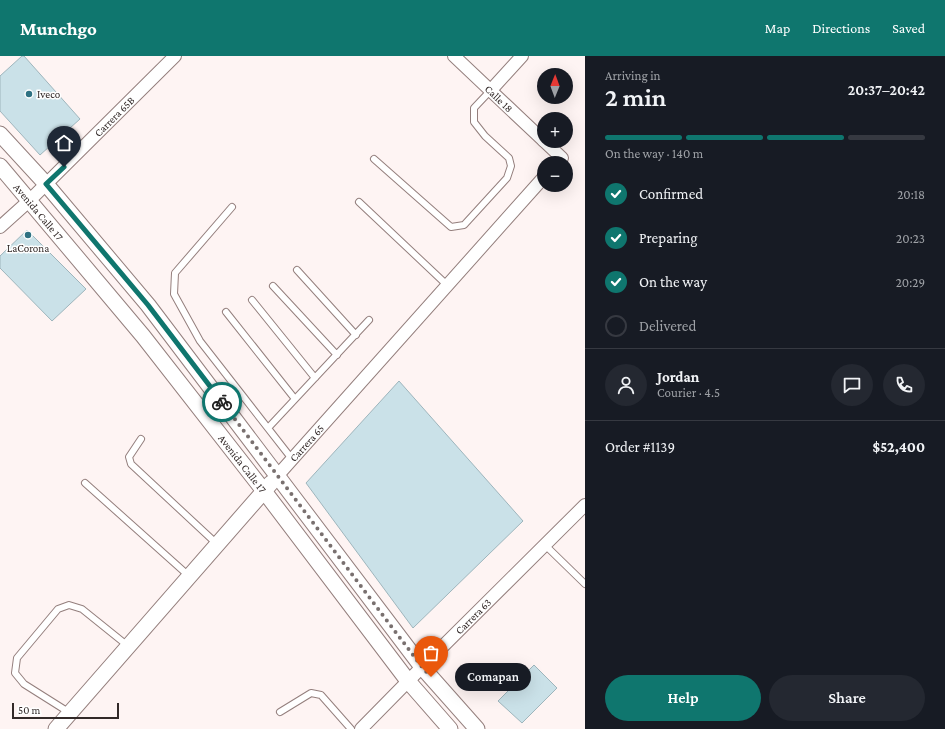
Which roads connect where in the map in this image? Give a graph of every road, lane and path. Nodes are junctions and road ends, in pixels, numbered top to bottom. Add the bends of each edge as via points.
1 (175, 56) edge
2 (454, 56) edge
3 (522, 56) edge
4 (491, 90) junction
5 (0, 134) edge
6 (537, 134) edge
7 (550, 148) edge
8 (556, 156) edge
9 (374, 159) dead end
10 (0, 166) edge
11 (46, 184) junction
12 (537, 185) edge
13 (30, 200) junction
14 (359, 202) dead end
15 (232, 207) dead end
16 (0, 227) edge
17 (298, 270) dead end
18 (447, 285) junction
19 (273, 286) dead end
20 (252, 300) dead end
21 (226, 312) dead end
22 (369, 320) dead end
23 (356, 335) junction
24 (336, 355) junction
25 (315, 378) junction
26 (294, 399) junction
27 (268, 428) junction
28 (141, 438) dead end
29 (292, 459) junction
30 (278, 475) junction
31 (85, 483) dead end
32 (264, 491) junction
33 (585, 505) edge
34 (218, 544) junction
35 (545, 545) junction
36 (189, 576) junction
37 (585, 584) edge
38 (128, 646) junction
39 (422, 667) junction
40 (408, 681) junction
41 (280, 712) dead end
42 (70, 713) junction
43 (56, 729) edge
44 (350, 729) edge
45 (361, 729) edge
46 (450, 729) edge
47 (477, 729) edge

1 - 11 street, Carrera 65B
2 - 4 street, Calle 18
3 - 4 street
4 - 6 street, Calle 18
4 - 9 lane via 474,108 474,122 509,158 511,166 507,178 464,225 451,227
5 - 11 street, Avenida Calle 17
7 - 8 street, Calle 18
10 - 13 street, Avenida Calle 17
11 - 13 street, Carrera 65B
11 - 30 street, Avenida Calle 17 via 148,305
12 - 18 street, Carrera 65
13 - 16 street, Carrera 65B
13 - 32 street, Avenida Calle 17 via 143,336
14 - 18 lane
15 - 27 lane via 175,273 174,294 200,341
17 - 23 lane
18 - 29 street, Carrera 65
19 - 24 lane
20 - 25 lane
21 - 26 lane
22 - 23 lane
23 - 24 lane
24 - 25 lane
25 - 26 lane
26 - 27 lane
27 - 29 lane
28 - 34 lane via 129,457 131,464
29 - 30 street, Carrera 65
30 - 32 street, Carrera 65
30 - 39 street, Avenida Calle 17
31 - 36 lane
32 - 34 street, Carrera 65
32 - 40 street, Avenida Calle 17
33 - 35 street, Carrera 63
34 - 36 street, Carrera 65
35 - 37 lane
35 - 39 street, Carrera 63
36 - 38 street, Carrera 65
38 - 42 street, Carrera 65
38 - 42 lane via 82,609 69,605 58,608 17,658 15,673 24,684
39 - 40 street, Carrera 63
39 - 47 street, Avenida Calle 17
40 - 45 street, Carrera 63
40 - 46 street, Avenida Calle 17
41 - 44 lane via 311,694 321,695
42 - 43 street, Carrera 65

